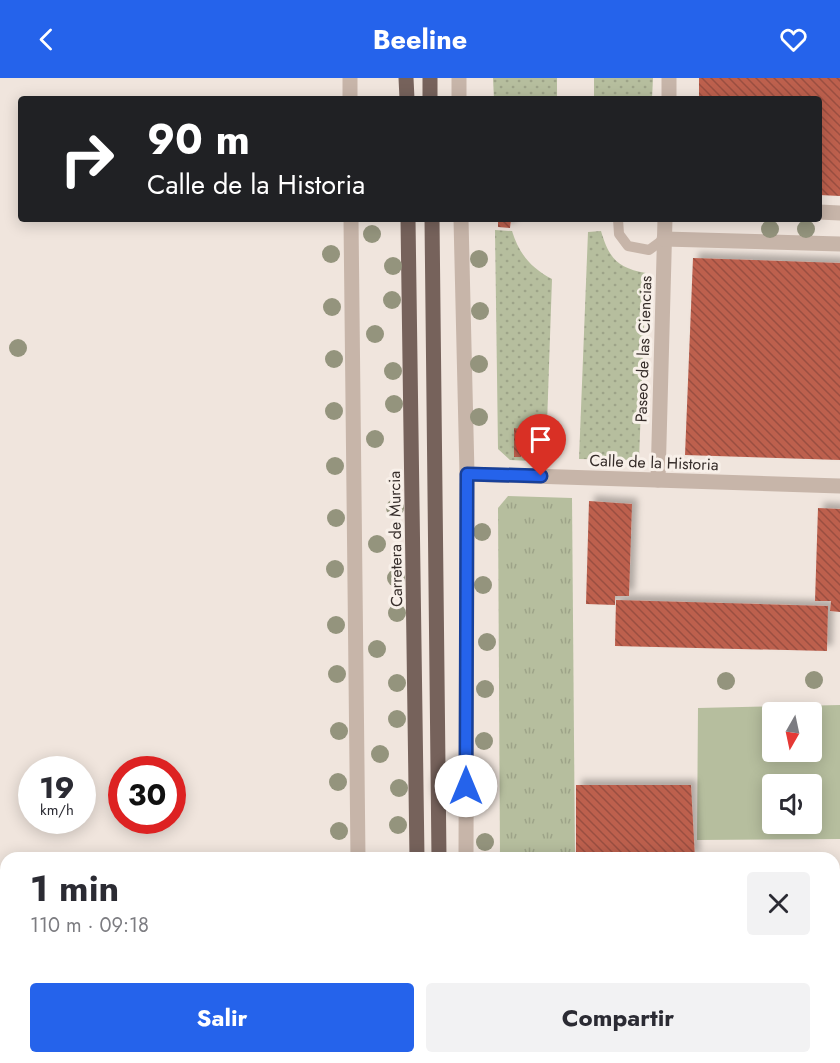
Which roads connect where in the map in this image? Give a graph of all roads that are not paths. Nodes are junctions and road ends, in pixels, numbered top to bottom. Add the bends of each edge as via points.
1 (350, 78) edge
2 (406, 78) edge
3 (430, 78) edge
4 (459, 78) edge
5 (669, 78) edge
6 (350, 96) edge
7 (406, 96) edge
8 (430, 96) edge
9 (459, 96) edge
10 (669, 96) edge
11 (822, 212) edge
12 (840, 213) edge
13 (351, 222) edge
14 (408, 222) edge
15 (432, 222) edge
16 (462, 222) edge
17 (618, 222) edge
18 (664, 222) edge
19 (664, 239) junction
20 (840, 244) edge
21 (467, 474) junction
22 (658, 480) junction
23 (840, 486) edge
24 (358, 852) edge
25 (417, 852) edge
26 (439, 852) edge
27 (466, 852) edge

1 - 6 street
2 - 7 main road
3 - 8 main road
4 - 9 street
5 - 10 street
11 - 12 street
13 - 24 street
14 - 25 main road, Carretera de Murcia
15 - 26 main road
16 - 21 street
17 - 19 lane via 619,234 628,246 649,250
18 - 19 street, Paseo de las Ciencias
19 - 20 street
19 - 22 street, Paseo de las Ciencias
21 - 22 street, Calle de la Historia
21 - 27 street
22 - 23 street, Calle de la Historia

